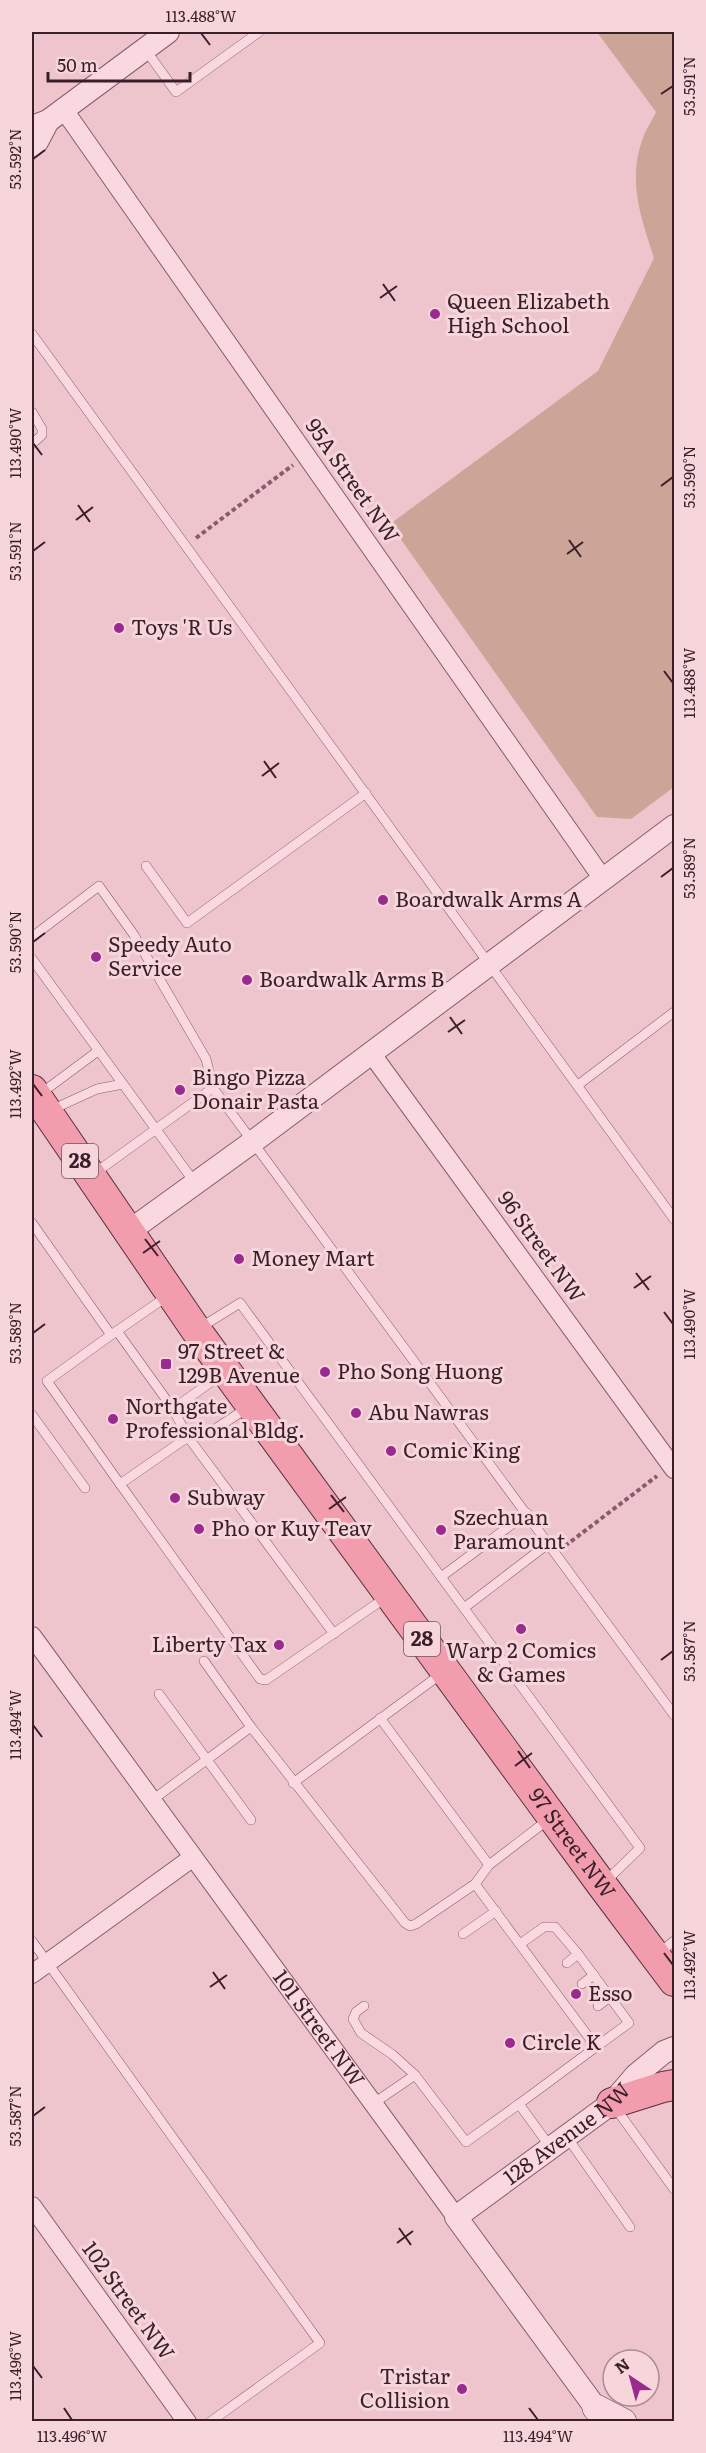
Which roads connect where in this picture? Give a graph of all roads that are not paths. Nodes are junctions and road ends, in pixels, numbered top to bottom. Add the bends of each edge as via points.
1 (168, 32) edge
2 (259, 32) edge
3 (145, 49) junction
4 (48, 119) edge
5 (32, 146) edge
6 (32, 334) edge
7 (32, 412) edge
8 (32, 444) edge
9 (366, 793) junction
10 (675, 825) edge
11 (146, 867) dead end
12 (603, 879) junction
13 (32, 937) edge
14 (32, 959) edge
15 (490, 964) junction
16 (675, 1012) edge
17 (98, 1051) junction
18 (372, 1053) junction
19 (123, 1084) junction
20 (578, 1085) junction
21 (213, 1088) junction
22 (36, 1100) edge
23 (156, 1130) junction
24 (254, 1141) junction
25 (90, 1176) junction
26 (195, 1183) junction
27 (675, 1219) edge
28 (32, 1223) edge
29 (128, 1232) junction
30 (172, 1293) junction
31 (196, 1330) junction
32 (114, 1333) junction
33 (226, 1371) junction
34 (252, 1406) junction
35 (173, 1409) junction
36 (32, 1415) edge
37 (188, 1437) junction
38 (673, 1464) edge
39 (120, 1484) junction
40 (85, 1488) dead end
41 (527, 1513) junction
42 (549, 1544) junction
43 (441, 1577) junction
44 (390, 1595) junction
45 (464, 1608) junction
46 (334, 1634) junction
47 (32, 1636) edge
48 (204, 1661) dead end
49 (446, 1671) junction
50 (159, 1694) dead end
51 (675, 1715) edge
52 (380, 1719) junction
53 (251, 1727) junction
54 (207, 1759) junction
55 (293, 1783) junction
56 (151, 1801) junction
57 (552, 1817) junction
58 (252, 1820) dead end
59 (192, 1858) junction
60 (489, 1865) junction
61 (475, 1884) junction
62 (602, 1885) junction
63 (495, 1911) junction
64 (463, 1934) dead end
65 (32, 1941) edge
66 (520, 1944) junction
67 (665, 1948) edge
68 (579, 1954) junction
69 (47, 1963) junction
70 (567, 1963) dead end
71 (555, 1972) dead end
72 (32, 1974) edge
73 (594, 1975) junction
74 (546, 1978) junction
75 (675, 1981) edge
76 (582, 1984) dead end
77 (570, 1993) dead end
78 (610, 1997) junction
79 (561, 1999) junction
80 (364, 2006) dead end
81 (598, 2006) dead end
82 (596, 2047) junction
83 (675, 2048) edge
84 (415, 2074) junction
85 (675, 2085) edge
86 (374, 2103) junction
87 (612, 2103) junction
88 (519, 2104) junction
89 (559, 2142) junction
90 (675, 2189) edge
91 (32, 2206) edge
92 (456, 2217) junction
93 (630, 2227) dead end
94 (601, 2417) edge
95 (187, 2421) edge
96 (210, 2421) edge
97 (623, 2421) edge

1 - 3 street
2 - 3 lane via 176,92
3 - 4 street
4 - 5 street
4 - 12 street, 95A Street NW via 307,456
6 - 9 lane
7 - 8 lane via 42,429 42,435
9 - 11 lane via 187,923
9 - 15 lane
10 - 12 street
12 - 15 street
13 - 21 lane via 99,886 134,935 206,1059
14 - 17 lane
15 - 18 street
15 - 20 lane
16 - 20 lane
17 - 19 lane
17 - 22 lane
18 - 24 street
18 - 38 street, 96 Street NW
19 - 22 lane
19 - 23 lane
20 - 27 lane
21 - 23 lane
21 - 24 lane
22 - 25 main road, 97 Street NW / 28
23 - 25 lane
23 - 26 lane
24 - 26 street
24 - 41 lane
25 - 29 main road, 97 Street NW / 28
26 - 29 street
28 - 32 lane
29 - 30 main road, 97 Street NW
30 - 31 main road, 97 Street NW / 28
30 - 32 lane
31 - 33 main road, 97 Street NW / 28
31 - 43 lane via 240,1303
32 - 35 lane
32 - 39 lane via 47,1381
33 - 34 main road, 97 Street NW / 28
33 - 35 lane
34 - 37 lane via 206,1435
34 - 44 main road, 97 Street NW / 28
35 - 37 lane
36 - 40 lane
37 - 39 lane
37 - 46 lane
39 - 46 lane via 260,1678 266,1680
41 - 42 lane
41 - 43 lane
42 - 45 lane
42 - 51 lane
43 - 45 lane
44 - 46 lane
44 - 49 main road, 97 Street NW / 28
45 - 62 lane via 640,1848
47 - 56 street, 101 Street NW
48 - 53 lane
49 - 52 lane
49 - 57 main road, 97 Street NW / 28
50 - 54 lane
52 - 55 lane
52 - 60 lane
53 - 54 lane
53 - 55 lane
54 - 56 lane
54 - 58 lane
55 - 61 lane via 410,1926
56 - 59 street, 101 Street NW
57 - 60 lane
57 - 62 main road, 97 Street NW / 28
59 - 69 street
59 - 86 street, 101 Street NW
60 - 61 lane
61 - 63 lane
62 - 67 main road, 97 Street NW / 28
63 - 64 lane
63 - 66 lane
65 - 69 lane
66 - 68 lane via 544,1927 555,1927
66 - 74 lane
67 - 75 main road, 97 Street NW / 28
68 - 70 lane
68 - 73 lane
69 - 72 street
69 - 96 lane via 320,2343
71 - 74 lane
73 - 76 lane
73 - 78 lane
74 - 79 lane
77 - 79 lane
78 - 81 lane
78 - 82 lane via 629,2023
79 - 82 lane via 581,2018
80 - 84 lane via 354,2019 361,2032
82 - 88 lane
83 - 87 street, 128 Avenue NW via 636,2074
84 - 86 lane
84 - 88 lane via 466,2142
85 - 87 main road
86 - 92 street, 101 Street NW
87 - 89 street, 128 Avenue NW
87 - 90 lane
88 - 89 lane
89 - 92 street, 128 Avenue NW
89 - 93 lane
91 - 95 street, 102 Street NW
92 - 94 street, 101 Street NW
94 - 97 main road

